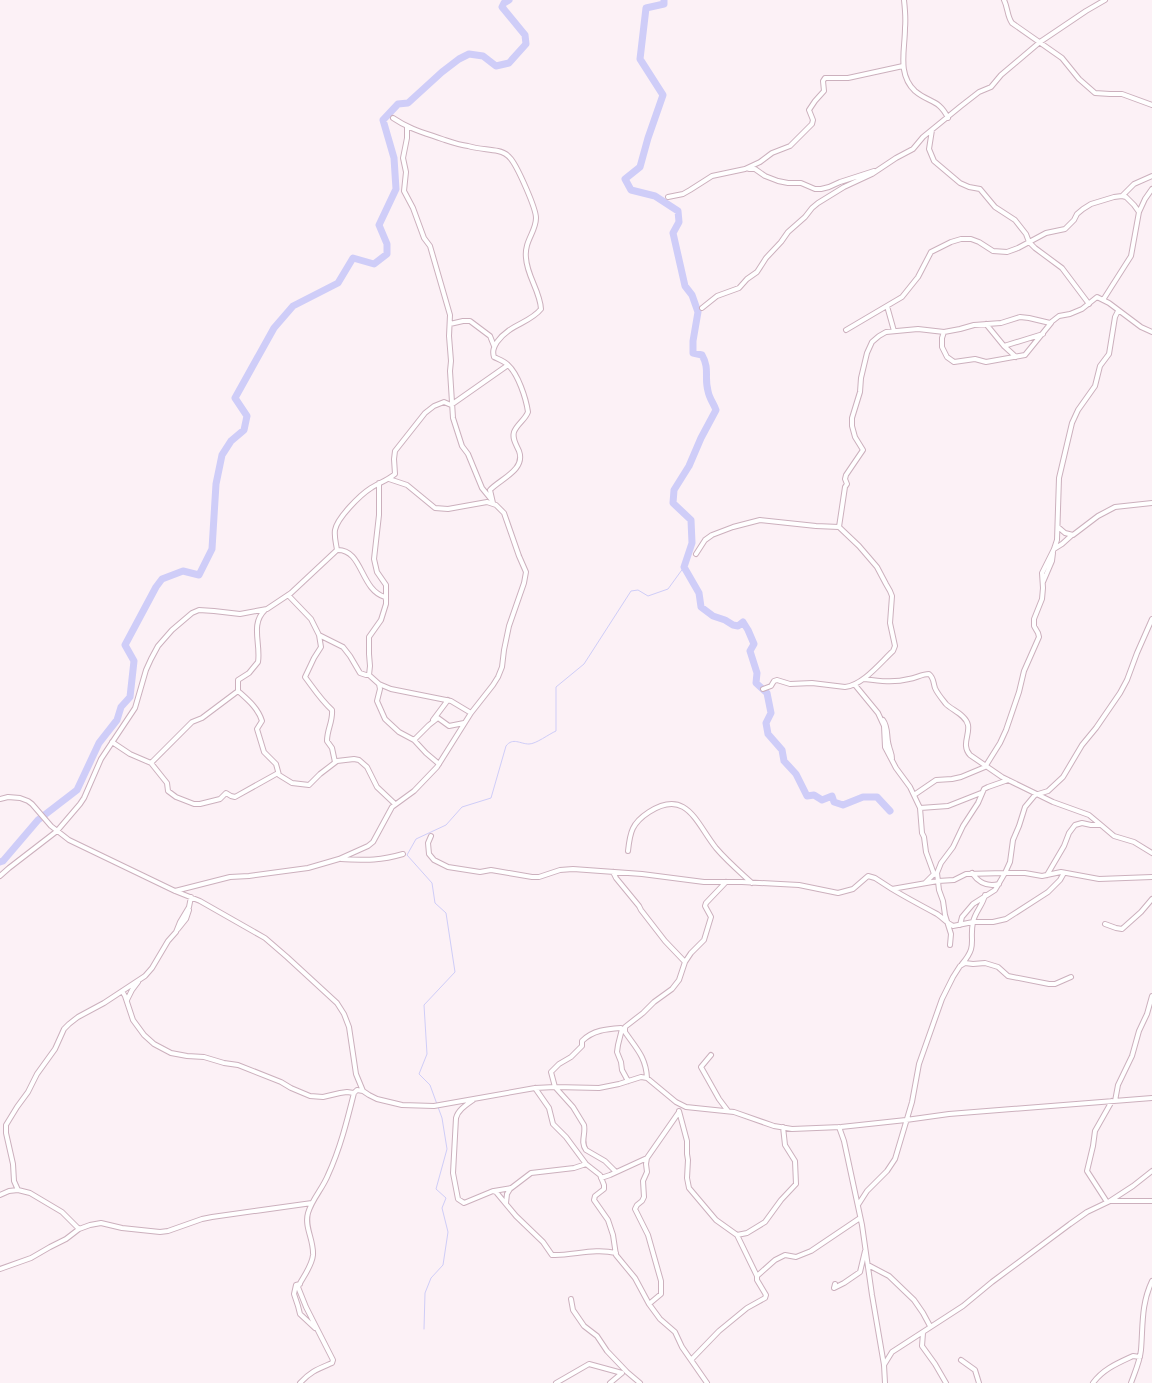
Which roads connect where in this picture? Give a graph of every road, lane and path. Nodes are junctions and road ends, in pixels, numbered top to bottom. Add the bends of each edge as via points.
1 (904, 0) edge
2 (1004, 0) edge
3 (1105, 0) edge
4 (1040, 42) junction
5 (903, 66) junction
6 (1152, 105) edge
7 (393, 118) dead end
8 (948, 118) junction
9 (407, 127) junction
10 (932, 130) junction
11 (881, 168) junction
12 (745, 169) junction
13 (1152, 176) edge
14 (1152, 189) edge
15 (1122, 196) junction
16 (668, 197) dead end
17 (1139, 212) junction
18 (1029, 242) junction
19 (1103, 300) junction
20 (1089, 304) junction
21 (887, 306) junction
22 (702, 308) dead end
23 (1118, 311) junction
24 (1051, 323) junction
25 (450, 324) junction
26 (986, 324) junction
27 (846, 330) dead end
28 (894, 331) junction
29 (944, 332) junction
30 (1152, 332) edge
31 (1043, 334) junction
32 (494, 346) junction
33 (1004, 346) junction
34 (1016, 357) junction
35 (508, 365) junction
36 (451, 405) junction
37 (389, 479) junction
38 (379, 483) junction
39 (492, 501) junction
40 (1152, 503) edge
41 (839, 526) junction
42 (1058, 527) junction
43 (1073, 535) junction
44 (337, 550) junction
45 (1054, 550) junction
46 (696, 554) dead end
47 (288, 595) junction
48 (385, 597) junction
49 (267, 609) junction
50 (1152, 619) edge
51 (319, 636) junction
52 (369, 675) junction
53 (863, 679) junction
54 (379, 684) junction
55 (855, 685) junction
56 (763, 689) dead end
57 (238, 691) junction
58 (448, 700) junction
59 (471, 713) junction
60 (464, 723) junction
61 (428, 725) junction
62 (414, 740) junction
63 (112, 742) junction
64 (335, 762) junction
65 (151, 763) junction
66 (439, 764) junction
67 (985, 766) junction
68 (278, 773) junction
69 (1008, 780) junction
70 (981, 793) junction
71 (1037, 794) junction
72 (914, 795) junction
73 (0, 799) edge
74 (395, 804) junction
75 (920, 808) junction
76 (1101, 825) junction
77 (57, 831) junction
78 (431, 836) dead end
79 (628, 851) dead end
80 (1152, 853) edge
81 (403, 854) dead end
82 (339, 859) junction
83 (613, 872) junction
84 (1005, 872) junction
85 (1064, 873) junction
86 (935, 874) junction
87 (972, 874) junction
88 (1046, 875) junction
89 (0, 876) edge
90 (1152, 877) edge
91 (938, 881) junction
92 (726, 882) junction
93 (752, 883) junction
94 (923, 884) junction
95 (999, 884) junction
96 (892, 889) junction
97 (175, 891) junction
98 (985, 896) junction
99 (191, 897) junction
100 (1152, 899) edge
101 (947, 922) junction
102 (973, 922) junction
103 (1105, 924) dead end
104 (960, 925) junction
105 (950, 945) dead end
106 (685, 962) junction
107 (962, 964) junction
108 (145, 976) junction
109 (1071, 977) dead end
110 (122, 992) junction
111 (1152, 996) edge
112 (127, 1000) junction
113 (624, 1030) junction
114 (711, 1056) dead end
115 (647, 1078) junction
116 (628, 1081) junction
117 (555, 1087) junction
118 (535, 1088) junction
119 (363, 1090) junction
120 (354, 1094) junction
121 (474, 1098) junction
122 (1152, 1098) edge
123 (1113, 1101) junction
124 (681, 1105) junction
125 (679, 1111) junction
126 (728, 1111) junction
127 (906, 1120) junction
128 (838, 1127) junction
129 (783, 1128) junction
130 (647, 1158) junction
131 (586, 1164) junction
132 (1152, 1171) edge
133 (616, 1172) junction
134 (601, 1178) junction
135 (511, 1188) junction
136 (18, 1190) junction
137 (494, 1191) junction
138 (0, 1195) edge
139 (1152, 1201) edge
140 (1109, 1202) junction
141 (312, 1203) junction
142 (506, 1204) junction
143 (858, 1205) junction
144 (860, 1218) junction
145 (79, 1229) junction
146 (738, 1237) junction
147 (866, 1249) junction
148 (616, 1253) junction
149 (868, 1265) junction
150 (0, 1269) edge
151 (757, 1276) junction
152 (1152, 1281) edge
153 (300, 1284) junction
154 (835, 1284) dead end
155 (571, 1299) dead end
156 (649, 1304) junction
157 (930, 1326) junction
158 (318, 1330) junction
159 (923, 1332) junction
160 (881, 1349) junction
161 (892, 1352) junction
162 (1140, 1357) junction
163 (691, 1360) junction
164 (961, 1360) dead end
165 (884, 1365) junction
166 (624, 1372) junction
167 (300, 1383) edge
168 (556, 1383) edge
169 (610, 1383) edge
170 (640, 1383) edge
171 (707, 1383) edge
172 (885, 1383) edge
173 (946, 1383) edge
174 (979, 1383) edge
175 (1093, 1383) edge
176 (1131, 1383) edge

1 - 5 street
2 - 4 street via 1011,21
3 - 4 street
4 - 6 street via 1062,58 1095,93 1122,94
4 - 8 street via 991,87
5 - 8 street via 912,87 939,104
5 - 12 street via 848,78 825,78 824,91 809,110 813,120 810,127 790,146
7 - 9 street
8 - 10 street
9 - 25 street via 403,158 406,172 404,191 430,246
9 - 32 street via 467,146 504,153 513,163 531,200 536,219 525,257 541,309 507,331
10 - 11 street via 913,149
10 - 18 street via 929,149 934,161 960,183 982,190 995,207 1015,220
11 - 12 street via 821,189 778,181 754,168
11 - 22 street via 818,203 789,231 757,272 735,290 717,296
12 - 16 street via 712,176 683,194
13 - 15 street via 1134,184
14 - 17 street
15 - 17 street
15 - 18 street via 1087,206 1065,229 1046,233
17 - 19 street via 1131,256
18 - 20 street via 1062,268
18 - 21 street via 1004,252 993,252 971,239 951,242 931,252 912,285 902,297
19 - 20 street via 1097,297
19 - 23 street
20 - 24 street via 1059,316
21 - 27 street
21 - 28 street
23 - 30 street
23 - 42 street via 1109,354 1100,366 1095,386 1072,424 1059,478
24 - 26 street via 1020,317
24 - 31 street
25 - 32 street via 470,321 490,336
25 - 36 street
26 - 29 street
26 - 33 street
28 - 29 street via 918,328
28 - 41 street via 875,339 864,361 852,421 855,437 863,450 846,475
29 - 34 street via 942,347 951,361 975,359 986,362
31 - 33 street
31 - 34 street via 1025,355
32 - 35 street via 494,356
33 - 34 street
35 - 36 street
35 - 39 street via 520,384 528,412 513,436 520,454 519,464 492,488
36 - 37 street via 444,402 425,413 395,451 395,474
36 - 39 street via 460,442 482,488
37 - 38 street
37 - 39 street via 407,485 435,508 448,509
38 - 44 street via 346,511 337,524
38 - 48 street via 374,559 377,572 386,585
39 - 59 street via 506,517 526,576 509,626 498,677
40 - 43 street via 1115,507
41 - 46 street via 760,520 712,535
41 - 53 street via 877,567 892,596 890,624 895,646
42 - 43 street
42 - 45 street
43 - 45 street
44 - 47 street
44 - 48 street via 353,556 370,586
45 - 67 street via 1042,572 1042,599 1034,619 1038,640 1024,671 1006,730
47 - 49 street
47 - 51 street via 311,619
48 - 52 street via 383,616 369,637
49 - 57 street via 257,626 258,662 238,680
49 - 63 street via 240,614 203,610 182,621 154,653 135,708
50 - 71 street via 1124,687 1062,777 1048,791
51 - 52 street via 342,646 360,673
51 - 64 street via 321,648 305,677 332,710 327,741
52 - 54 street
53 - 55 street
53 - 67 street via 887,682 929,674 941,698 967,721 966,751
54 - 58 street
54 - 62 street via 377,701 383,715 399,732
55 - 56 street via 790,684 777,680
55 - 72 street via 887,726 892,759
57 - 65 street via 192,722
57 - 68 street via 259,712 262,721 257,729 260,743 277,766
58 - 59 street
58 - 61 street
59 - 60 street
60 - 61 street via 449,726 438,718
60 - 66 street
61 - 62 street
62 - 66 street
63 - 65 street
63 - 77 street via 84,798
64 - 68 street via 309,785 292,783
64 - 74 street via 359,760 369,769 377,787
65 - 68 street via 168,784 170,793 197,804 220,799 226,793 235,797
66 - 74 street via 414,791
67 - 69 street
67 - 72 street via 961,777 936,780
69 - 70 street
69 - 71 street
70 - 75 street via 948,806
70 - 86 street
71 - 76 street via 1089,815
71 - 84 street via 1023,811
72 - 75 street
73 - 77 street via 20,798 32,804
74 - 82 street via 371,844
75 - 86 street via 926,852
76 - 80 street via 1114,836 1134,842
76 - 88 street via 1075,825
77 - 89 street
77 - 97 street via 82,847
78 - 83 street via 429,854 448,867 536,878 565,869
79 - 93 street via 630,833 639,818 664,805 678,805 689,811 720,852
81 - 82 street via 368,861
82 - 97 street via 308,868 230,877
83 - 92 street
83 - 106 street
84 - 87 street
84 - 88 street
84 - 95 street
85 - 88 street
85 - 90 street via 1099,879
85 - 102 street via 1048,892 1006,919
86 - 91 street
86 - 94 street
87 - 91 street
87 - 95 street via 985,884
91 - 94 street
91 - 101 street
92 - 93 street
92 - 106 street via 706,903 711,917 706,937
93 - 96 street via 799,885 838,893 854,889 871,876
94 - 96 street
95 - 98 street
96 - 101 street
97 - 99 street
98 - 102 street
98 - 104 street via 973,904 962,917
99 - 108 street via 186,919
99 - 119 street via 265,938 337,1002 349,1027 356,1074
100 - 103 street via 1122,929
101 - 104 street via 953,926
101 - 105 street
102 - 104 street
102 - 107 street via 972,948
106 - 113 street via 672,988
107 - 109 street via 985,963 998,967 1008,976 1049,984
107 - 127 street via 952,977 937,1012 919,1064
108 - 110 street
108 - 112 street
110 - 112 street
110 - 136 street via 64,1029 55,1049 6,1125
111 - 123 street
112 - 120 street via 133,1020 144,1035 171,1053 238,1065 310,1096 323,1098 347,1092
113 - 115 street via 643,1057
113 - 116 street via 618,1052
113 - 117 street via 600,1030 583,1039 582,1046 551,1071
114 - 126 street via 701,1067
115 - 116 street
115 - 124 street
116 - 117 street via 598,1088
117 - 118 street
117 - 133 street via 584,1125 586,1150
118 - 121 street
118 - 131 street via 549,1108 553,1124
119 - 120 street
119 - 121 street via 377,1099 402,1105 434,1106
120 - 141 street via 338,1152 323,1187
121 - 137 street via 456,1118 453,1173 456,1191 458,1199 464,1203
122 - 123 street
123 - 127 street via 965,1112
123 - 140 street via 1095,1131 1087,1171
124 - 125 street
124 - 126 street
125 - 130 street
125 - 146 street via 687,1141 686,1178 689,1188 716,1220
126 - 129 street
127 - 128 street
127 - 143 street via 891,1166
128 - 129 street
128 - 143 street
129 - 146 street via 785,1145 794,1161 796,1184 765,1222
130 - 133 street
130 - 156 street via 643,1200 635,1210 648,1235 661,1281 661,1294
131 - 134 street
131 - 135 street via 531,1173
132 - 140 street
133 - 134 street
134 - 148 street via 604,1189 594,1200 608,1220
135 - 137 street
135 - 142 street
136 - 138 street
136 - 145 street via 30,1193 62,1212
137 - 142 street
139 - 140 street
140 - 157 street via 1070,1224 963,1306
141 - 145 street via 207,1218 160,1232 101,1223
141 - 153 street via 307,1222 312,1256
142 - 148 street via 552,1254
143 - 144 street
144 - 147 street
144 - 151 street via 824,1244 796,1258 785,1255 775,1260
145 - 150 street via 31,1258
146 - 151 street
147 - 149 street
147 - 154 street via 860,1272 835,1288
148 - 156 street
149 - 157 street via 889,1276 914,1300
149 - 160 street
151 - 163 street via 765,1298 719,1331
152 - 162 street via 1146,1294
153 - 158 street via 298,1289
153 - 158 street via 296,1285 294,1294 300,1314
155 - 166 street via 581,1322 597,1336
156 - 163 street via 675,1332
157 - 159 street
158 - 167 street via 333,1362 309,1373
159 - 161 street
159 - 173 street via 922,1346
160 - 161 street
160 - 165 street
161 - 165 street
162 - 175 street via 1133,1356 1108,1367
162 - 176 street
163 - 171 street
164 - 174 street via 975,1370
165 - 172 street
166 - 168 street via 589,1364
166 - 169 street
166 - 170 street

